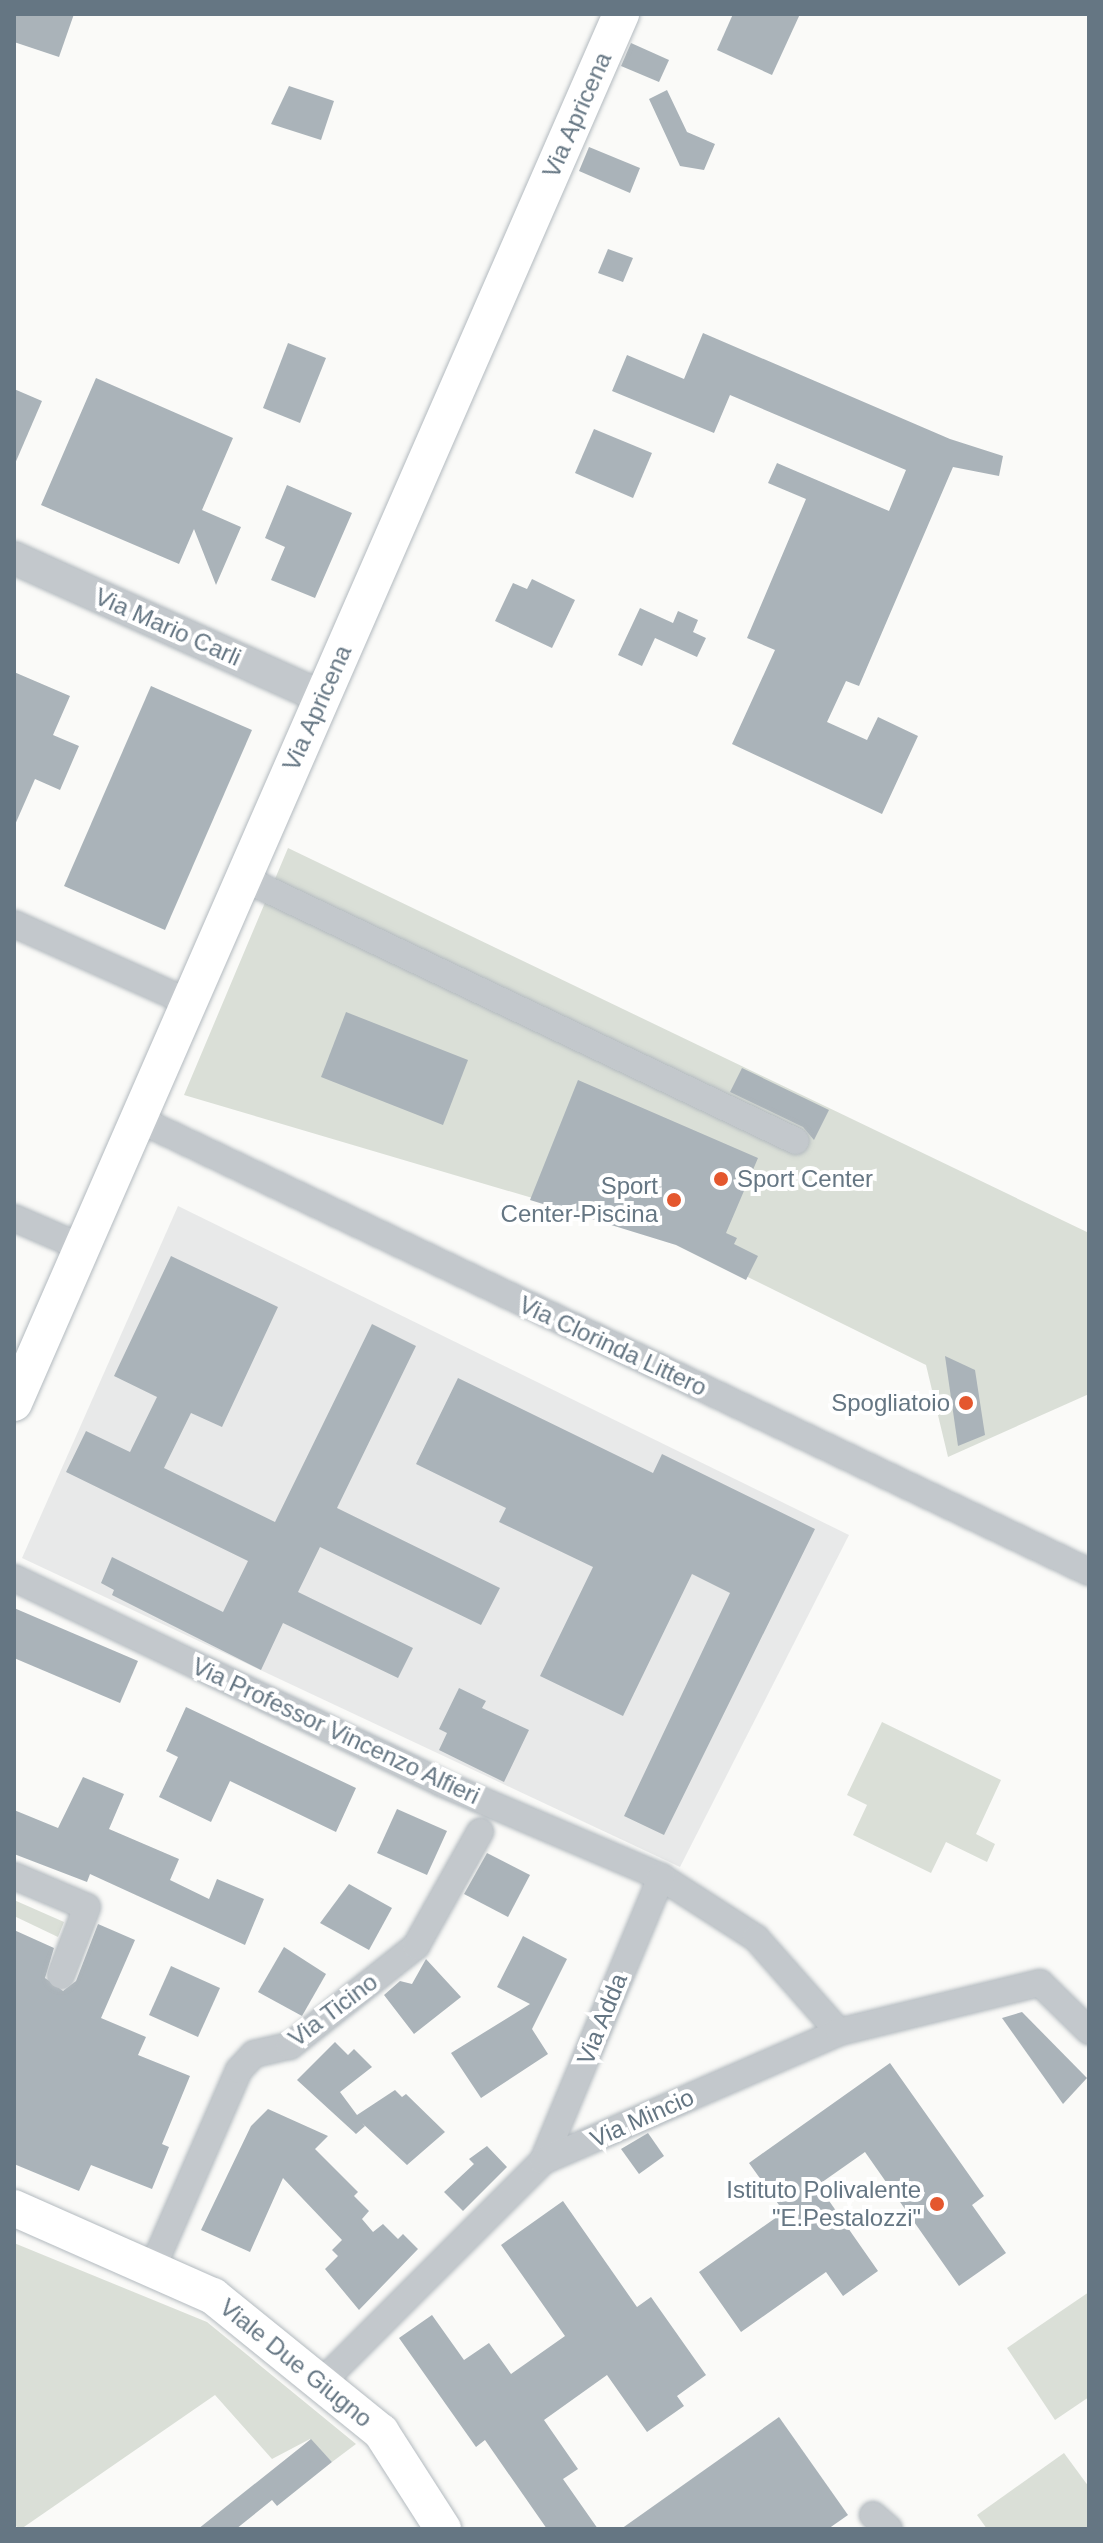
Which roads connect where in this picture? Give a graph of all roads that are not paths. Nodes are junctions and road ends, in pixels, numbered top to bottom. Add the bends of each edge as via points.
1 (621, 14) edge
2 (14, 558) edge
3 (322, 697) junction
4 (243, 878) junction
5 (14, 924) edge
6 (188, 1002) junction
7 (138, 1119) junction
8 (796, 1141) dead end
9 (14, 1218) edge
10 (81, 1247) junction
11 (14, 1403) edge
12 (1089, 1572) edge
13 (14, 1578) edge
14 (480, 1832) dead end
15 (14, 1876) edge
16 (661, 1877) junction
17 (61, 1975) dead end
18 (1089, 2031) edge
19 (839, 2032) junction
20 (543, 2161) junction
21 (15, 2209) edge
22 (152, 2269) junction
23 (321, 2383) junction
24 (443, 2529) edge

1 - 3 main road, Via Apricena
2 - 3 street, Via Mario Carli
3 - 4 main road, Via Apricena
4 - 6 main road, Via Apricena
4 - 8 street
5 - 6 street
6 - 7 main road, Via Apricena
7 - 10 main road, Via Apricena
7 - 12 street, Via Clorinda Littero
9 - 10 street
10 - 11 main road, Via Apricena
13 - 16 street, Via Professor Vincenzo Alfieri via 441,1783
14 - 22 street, Via Ticino via 416,1946 290,2046 254,2054 239,2070
15 - 17 street via 87,1907
16 - 19 street, Via Professor Vincenzo Alfieri via 756,1938
16 - 20 street, Via Adda
18 - 19 street, Via Mincio via 1040,1983
19 - 20 street, Via Mincio
20 - 23 street, Via Mincio
21 - 22 main road, Viale Due Giugno
22 - 23 main road, Viale Due Giugno via 213,2296
23 - 24 main road, Viale Due Giugno via 381,2432

